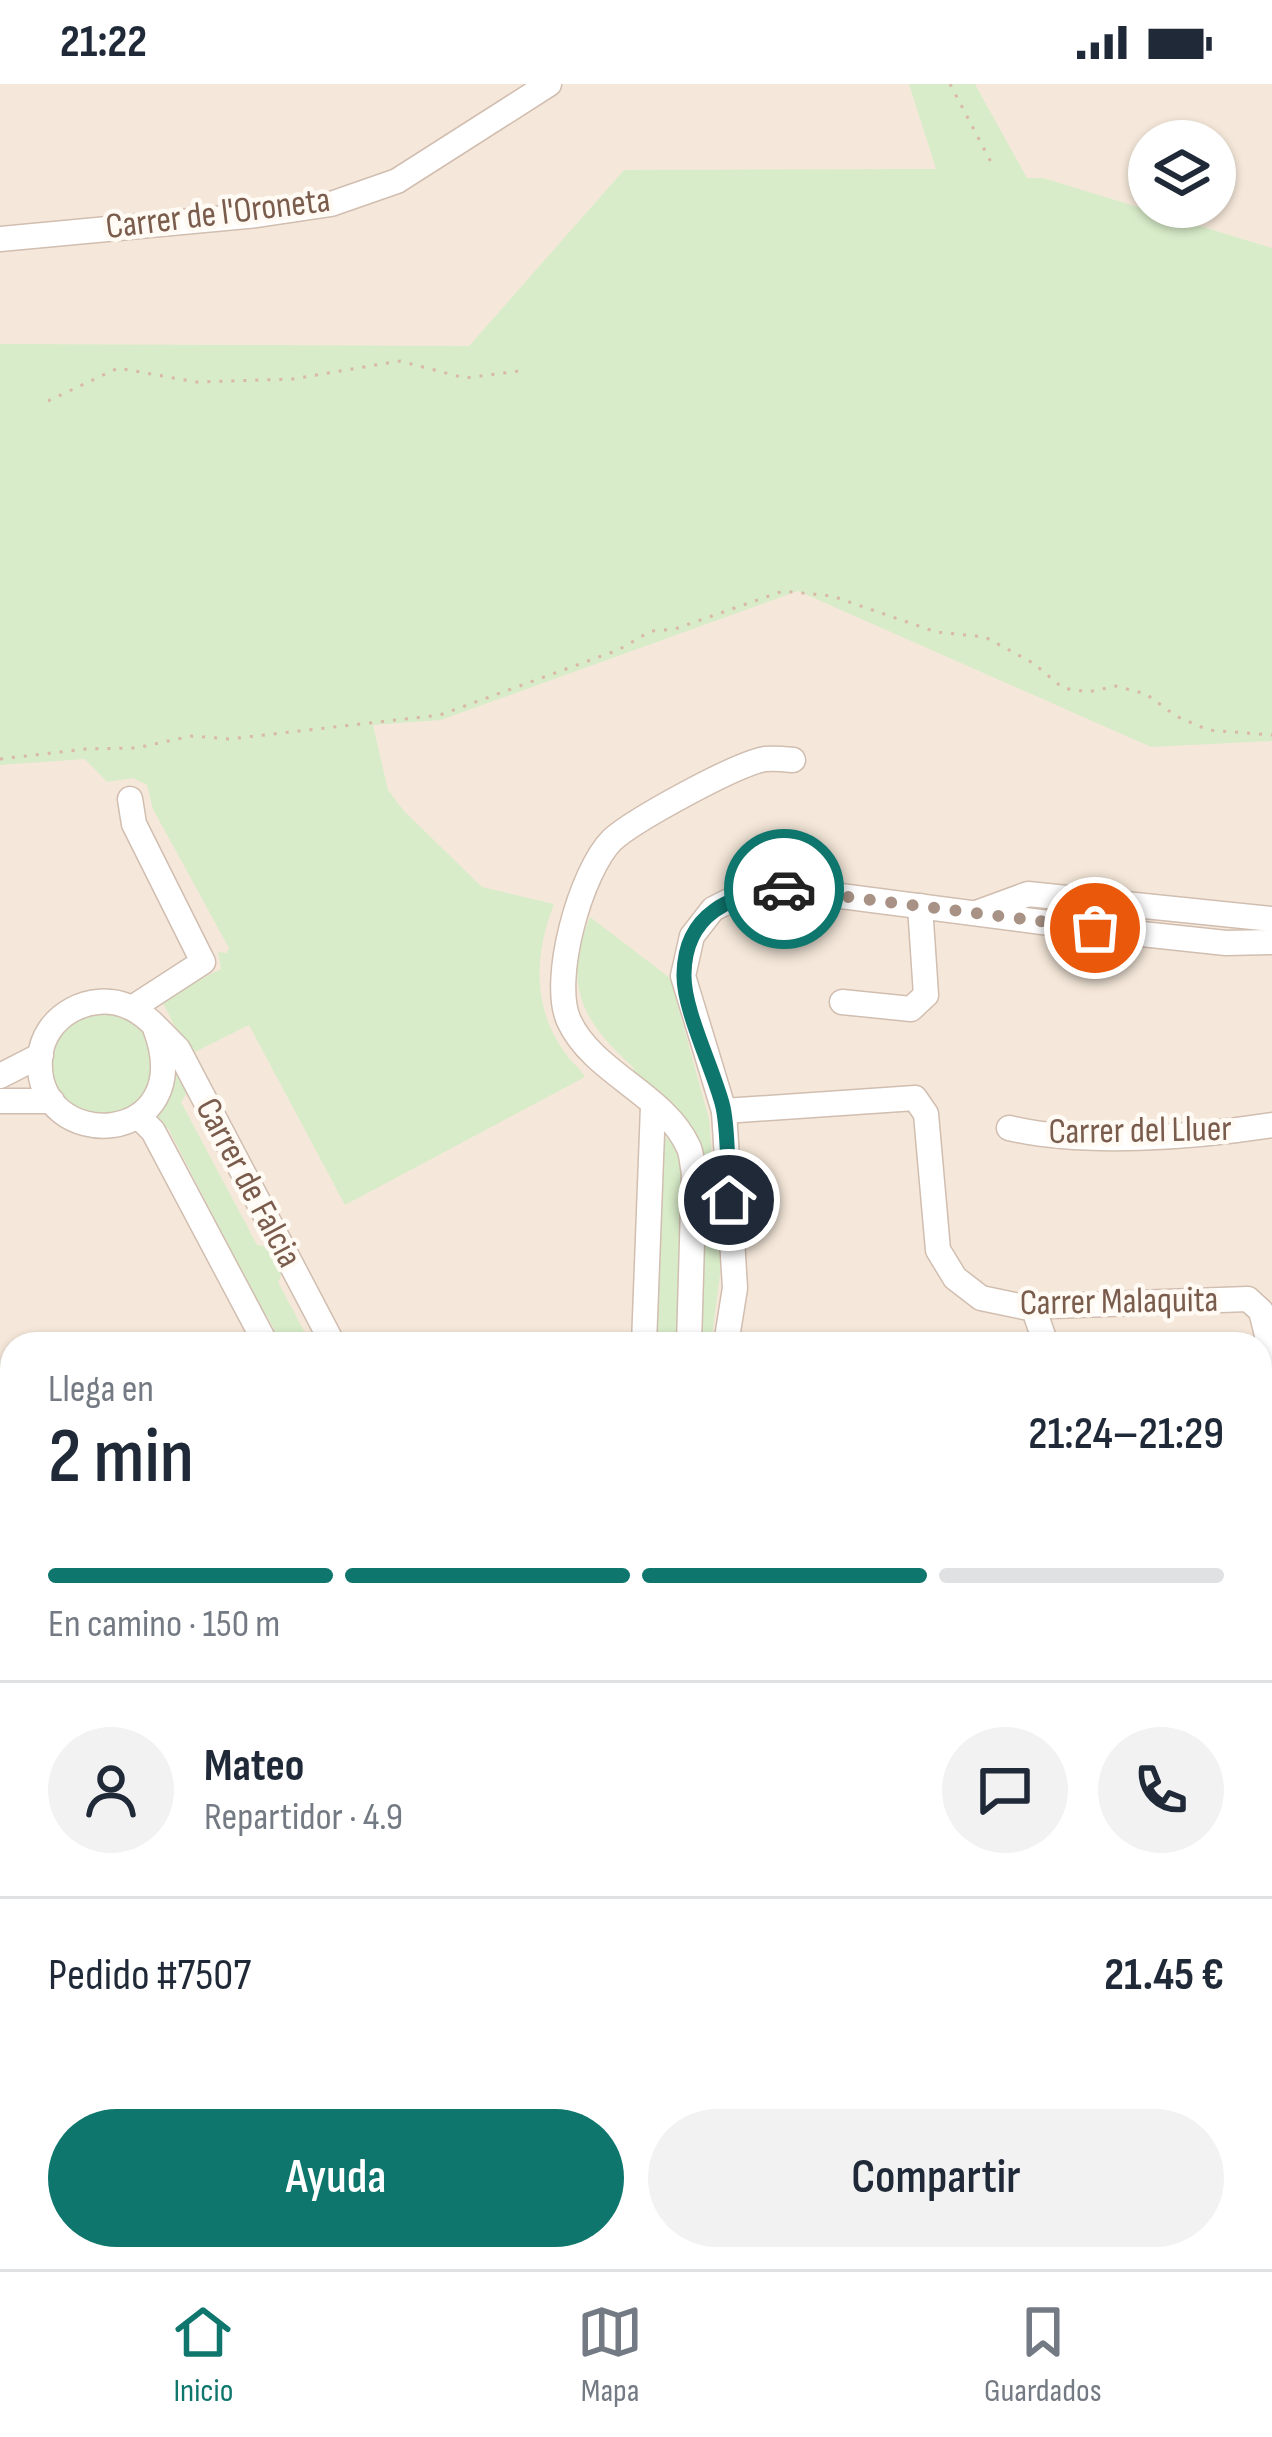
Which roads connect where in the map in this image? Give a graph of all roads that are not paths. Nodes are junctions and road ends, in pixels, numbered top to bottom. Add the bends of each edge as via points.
1 (549, 84) edge
2 (0, 238) edge
3 (793, 760) dead end
4 (130, 799) dead end
5 (920, 906) junction
6 (976, 913) junction
7 (1272, 919) edge
8 (1272, 942) edge
9 (842, 1002) dead end
10 (132, 1009) junction
11 (155, 1028) junction
12 (41, 1055) junction
13 (0, 1076) edge
14 (0, 1101) edge
15 (52, 1101) junction
16 (653, 1106) junction
17 (724, 1111) junction
18 (138, 1116) junction
19 (1272, 1125) edge
20 (1009, 1128) dead end
21 (1033, 1306) junction
22 (260, 1332) edge
23 (327, 1332) edge
24 (644, 1332) edge
25 (689, 1332) edge
26 (728, 1332) edge
27 (1042, 1332) edge
28 (1266, 1332) edge

1 - 2 street, Carrer de l'Oroneta via 397,181 331,204
3 - 16 street via 767,759 714,780 635,823 596,862 561,976 568,1020
4 - 10 street via 134,824 202,962
5 - 6 street
5 - 9 street via 926,995 911,1009
5 - 17 street via 787,889 747,892 713,909 692,936 683,976
6 - 7 street via 1028,894
6 - 8 street
10 - 11 street
10 - 12 street via 99,1000 72,1008
11 - 18 street via 166,1068
11 - 23 street, Carrer de Falcia via 178,1049
12 - 13 street
12 - 15 street
14 - 15 street
15 - 18 street via 94,1126
16 - 24 street
16 - 25 street via 688,1145 694,1173
17 - 21 street, Carrer Malaquita via 915,1098 926,1114 938,1250 955,1278 981,1298
17 - 26 street via 735,1288
18 - 22 street, Carrer de Falcia
19 - 20 street, Carrer del Lluer via 1209,1135 1042,1136
21 - 27 street
21 - 28 street, Carrer Malaquita via 1248,1299 1261,1310

